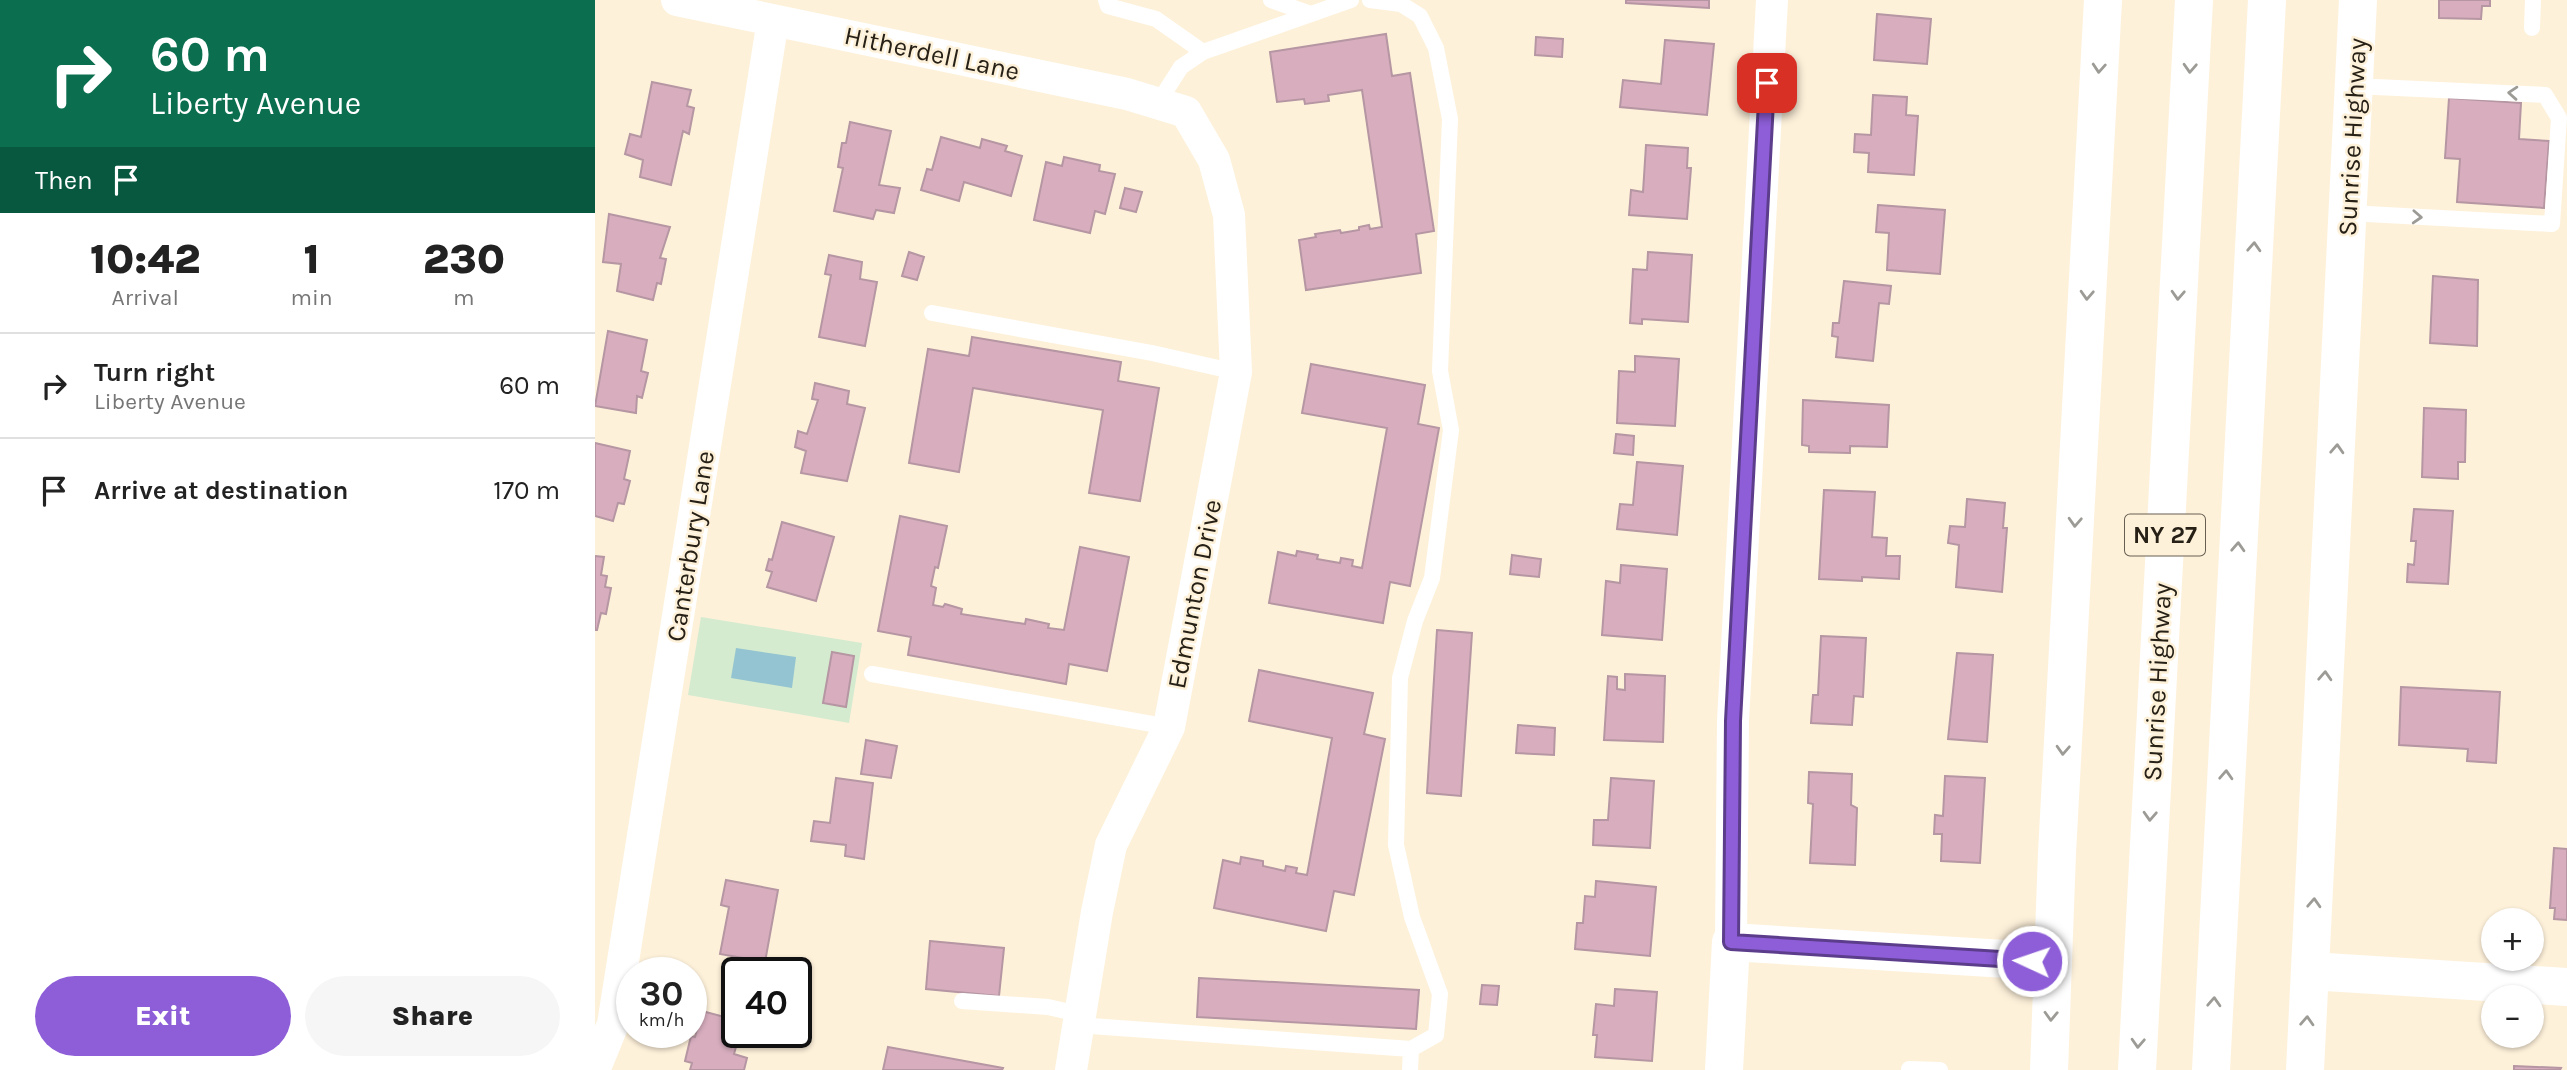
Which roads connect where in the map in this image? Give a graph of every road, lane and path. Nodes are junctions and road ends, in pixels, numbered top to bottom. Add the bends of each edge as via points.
1 (677, 0) edge
2 (1107, 0) edge
3 (1271, 0) edge
4 (1351, 0) edge
5 (1370, 0) edge
6 (1772, 0) edge
7 (2103, 0) edge
8 (2194, 0) edge
9 (2267, 0) edge
10 (2358, 0) edge
11 (2533, 0) edge
12 (1311, 14) junction
13 (773, 20) junction
14 (2532, 28) dead end
15 (1203, 52) junction
16 (2354, 86) junction
17 (1172, 108) junction
18 (2349, 213) junction
19 (932, 313) dead end
20 (1236, 372) junction
21 (872, 674) dead end
22 (1169, 727) junction
23 (1731, 942) junction
24 (2053, 962) junction
25 (2310, 971) junction
26 (2567, 988) edge
27 (962, 1001) dead end
28 (1078, 1020) junction
29 (1411, 1049) junction
30 (595, 1068) edge
31 (1909, 1069) edge
32 (1071, 1070) edge
33 (1410, 1070) edge
34 (1724, 1070) edge
35 (1940, 1070) edge
36 (2049, 1070) edge
37 (2137, 1070) edge
38 (2211, 1070) edge
39 (2305, 1070) edge

1 - 13 street, Hitherdell Lane
2 - 15 lane via 1108,6 1156,19
3 - 12 lane
4 - 12 lane
5 - 29 lane via 1401,4 1420,16 1436,48 1450,119 1440,371 1451,430 1432,578 1400,678 1396,845 1412,917 1440,994 1436,1035
6 - 23 street via 1733,721
7 -> 24 main road
8 -> 37 main road, Sunrise Highway / NY 27
38 -> 9 main road, NY 27
10 - 16 main road, Sunrise Highway
11 - 14 lane
12 - 15 lane
13 - 17 street, Hitherdell Lane via 1127,94
13 - 30 street, Canterbury Lane via 614,1024
15 - 17 lane via 1181,67
16 - 18 main road, Sunrise Highway
18 -> 16 lane via 2552,224 2559,118 2545,95
17 - 20 street, Edmunton Drive via 1214,160 1229,215
25 -> 18 main road, Sunrise Highway
19 - 20 lane
20 - 22 street, Edmunton Drive
21 - 22 lane
22 - 28 street, Edmunton Drive via 1111,845
23 - 24 main road
23 - 34 main road
24 -> 36 main road
25 - 26 main road
39 -> 25 main road, Sunrise Highway
27 - 28 lane via 1048,1007
28 - 29 lane
28 - 32 street, Edmunton Drive
29 - 33 lane
31 - 35 lane

